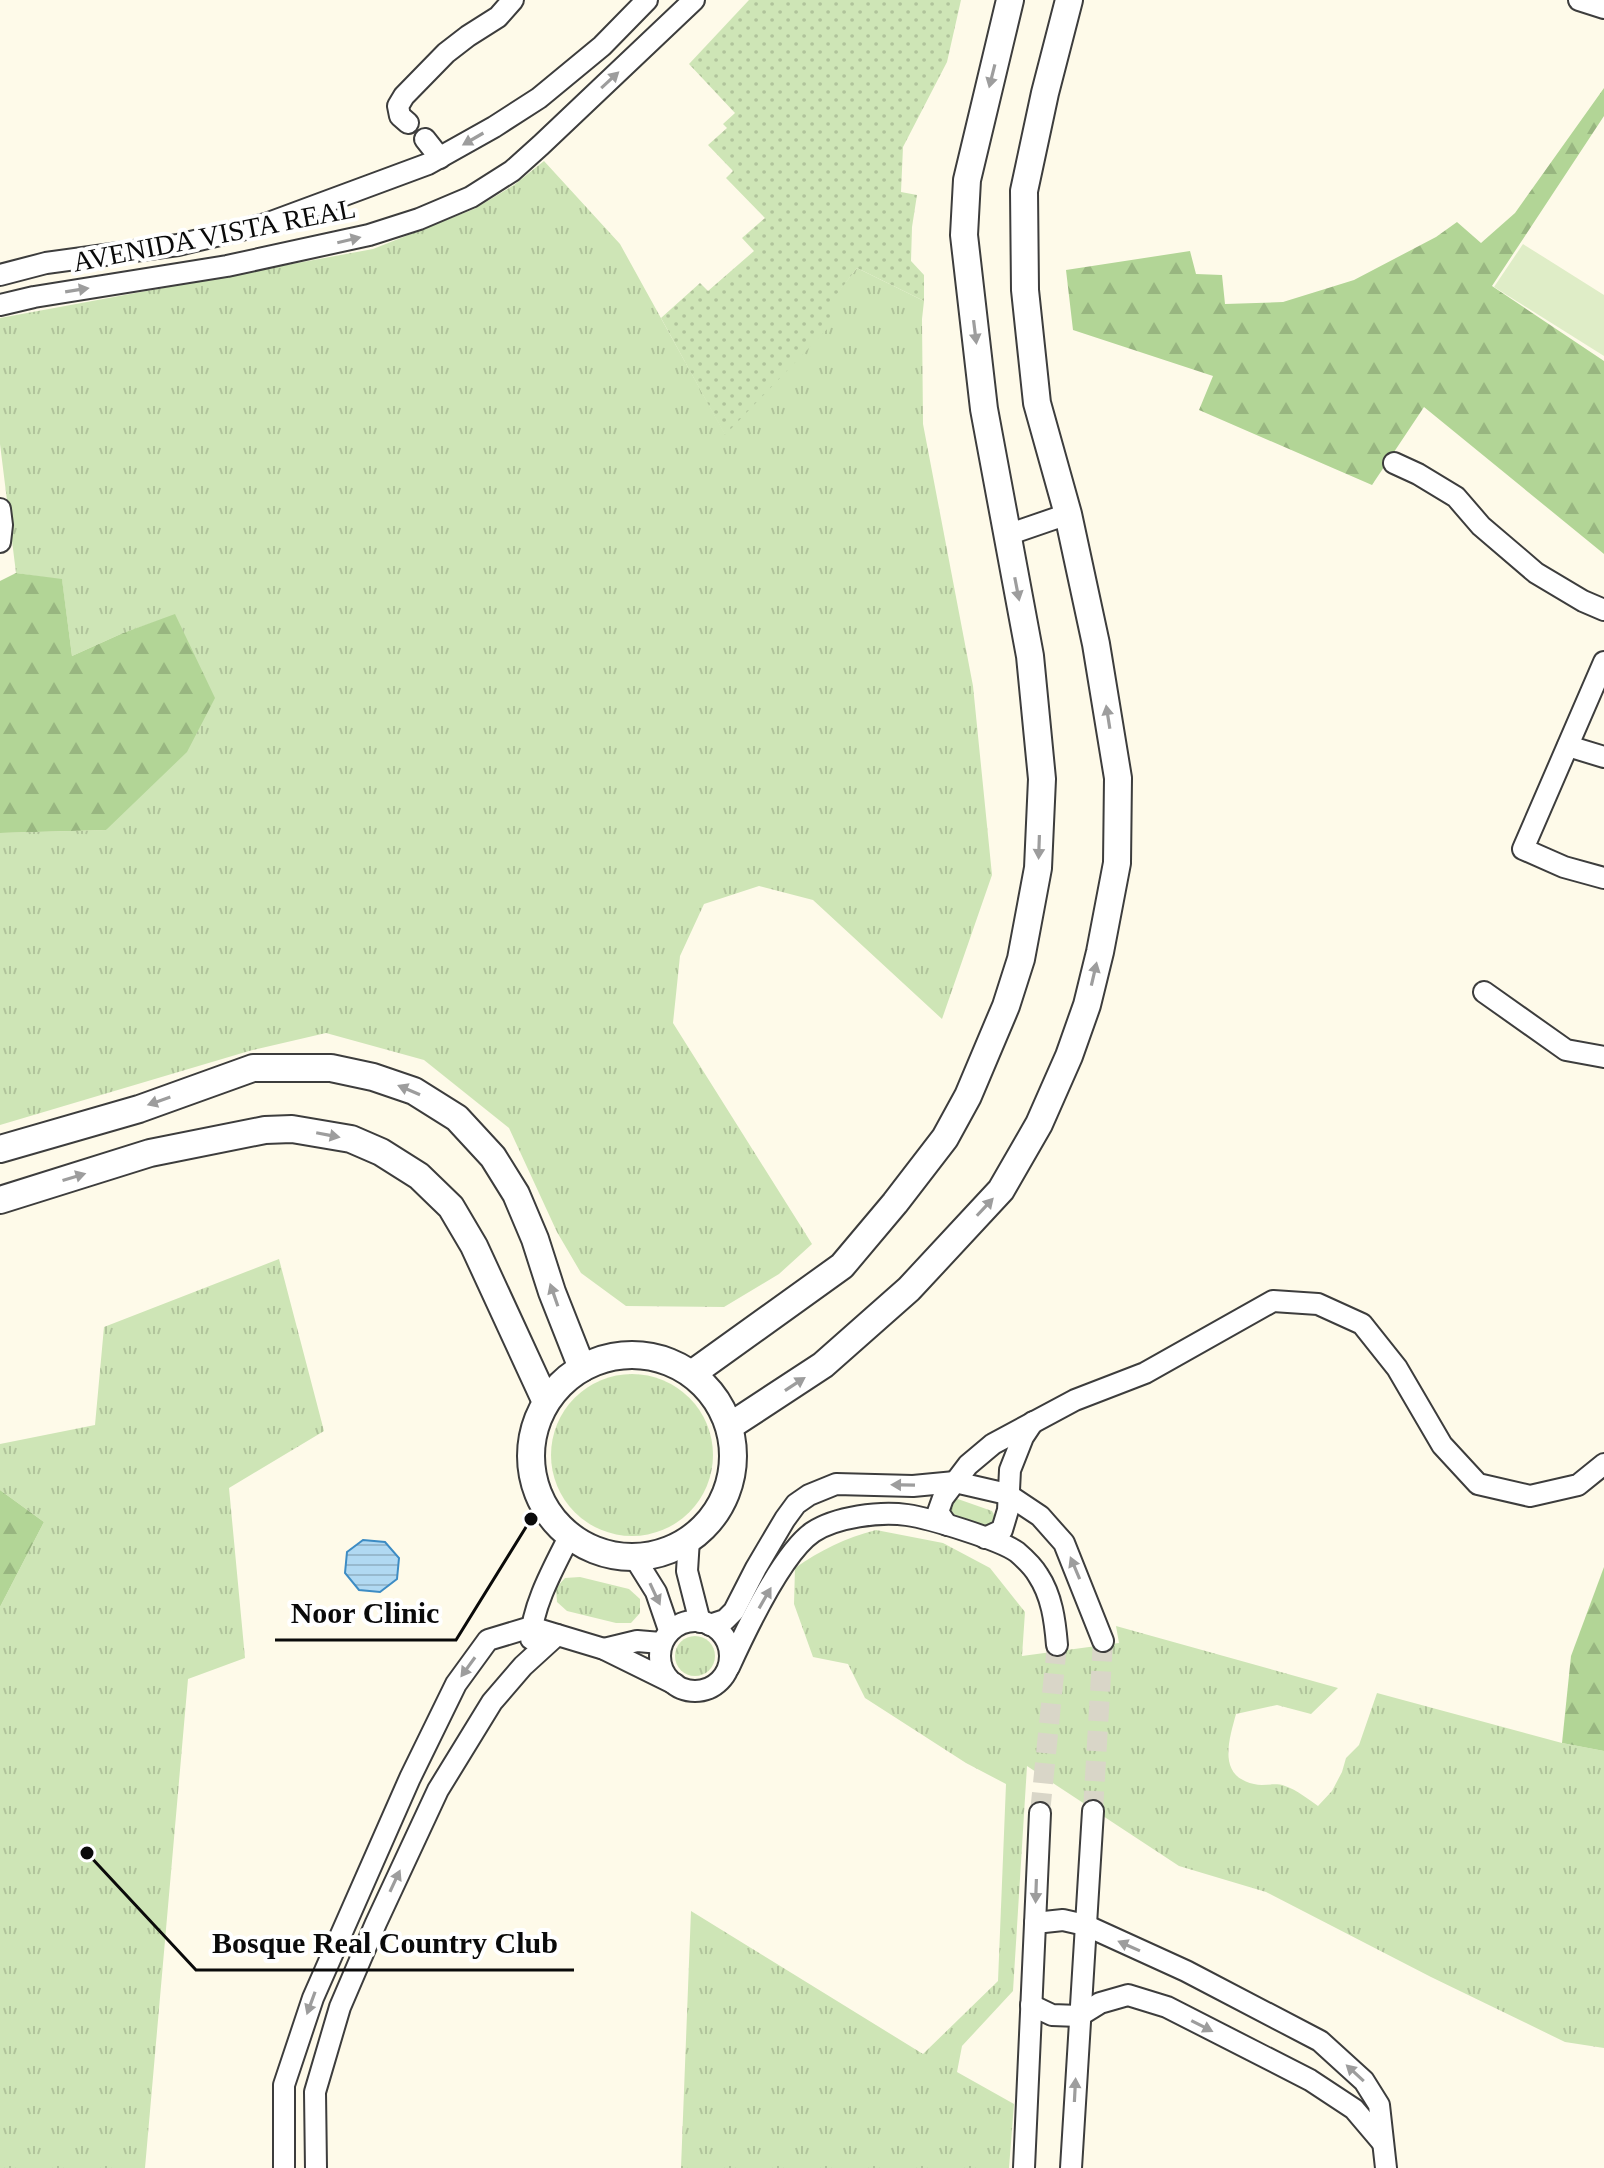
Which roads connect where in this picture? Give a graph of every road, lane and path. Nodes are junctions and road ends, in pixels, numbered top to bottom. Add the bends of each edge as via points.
1 (513, 0) edge
2 (647, 0) edge
3 (694, 0) edge
4 (1010, 0) edge
5 (1069, 0) edge
6 (1579, 0) edge
7 (1604, 8) edge
8 (404, 119) dead end
9 (425, 139) dead end
10 (440, 158) junction
11 (266, 224) junction
12 (178, 245) junction
13 (273, 257) junction
14 (181, 273) junction
15 (0, 275) edge
16 (0, 305) edge
17 (1394, 463) dead end
18 (0, 509) edge
19 (1068, 514) junction
20 (1007, 535) junction
21 (0, 542) edge
22 (1604, 610) edge
23 (1604, 662) edge
24 (1568, 746) junction
25 (1604, 757) edge
26 (1604, 878) edge
27 (1484, 992) dead end
28 (1604, 1057) edge
29 (0, 1149) edge
30 (0, 1200) edge
31 (582, 1368) junction
32 (693, 1373) junction
33 (546, 1402) junction
34 (1033, 1422) junction
35 (730, 1426) junction
36 (1604, 1464) edge
37 (955, 1482) junction
38 (1007, 1494) junction
39 (947, 1525) junction
40 (569, 1537) junction
41 (985, 1538) junction
42 (689, 1539) junction
43 (636, 1560) junction
44 (705, 1623) junction
45 (531, 1627) junction
46 (557, 1635) junction
47 (665, 1637) junction
48 (1103, 1641) tunnel mouth
49 (1057, 1645) tunnel mouth
50 (604, 1649) junction
51 (530, 1659) junction
52 (729, 1667) junction
53 (675, 1684) junction
54 (423, 1754) junction
55 (451, 1770) junction
56 (1093, 1811) tunnel mouth
57 (1040, 1813) tunnel mouth
58 (1035, 1923) junction
59 (1085, 1925) junction
60 (1031, 2005) junction
61 (1079, 2016) junction
62 (1382, 2142) junction
63 (284, 2168) edge
64 (316, 2168) edge
65 (1024, 2168) edge
66 (1071, 2168) edge
67 (1386, 2168) edge

1 - 8 street via 498,17 446,53 404,96 398,106
2 -> 10 street, AVENIDA VISTA REAL via 539,98
13 -> 3 street, AVENIDA VISTA REAL via 369,235 471,197 522,162
4 -> 20 street via 967,180 964,235 984,409
5 - 19 street via 1024,191 1025,290 1037,403
6 - 7 street
9 - 10 street
10 - 11 street, AVENIDA VISTA REAL
11 - 12 street, AVENIDA VISTA REAL
11 - 13 street
12 - 14 street
12 - 15 street, AVENIDA VISTA REAL via 46,263
13 - 14 street, AVENIDA VISTA REAL
16 -> 14 street, AVENIDA VISTA REAL
17 - 22 street via 1456,497 1536,573
18 - 21 street
19 - 20 street
35 -> 19 street via 823,1365 909,1289 1001,1190 1039,1124 1069,1056 1087,1005 1117,863 1118,778
20 -> 32 street via 1030,656 1042,779 1038,868 1006,1006 945,1138 842,1266
23 - 24 street
24 - 25 street
24 - 26 street via 1523,849
27 - 28 street via 1566,1050
31 -> 29 street via 516,1194 493,1157 457,1118 414,1091 331,1068 253,1068 139,1109
30 -> 33 street via 150,1153 265,1130 351,1139 419,1176 451,1207
31 - 32 street via 611,1356 642,1354
31 - 33 street
32 - 35 street via 717,1400
33 - 40 street via 534,1430 531,1460 537,1489
34 - 36 street via 1145,1373 1273,1301 1318,1304 1362,1324 1397,1368 1442,1445 1478,1484 1530,1496 1578,1485
34 - 37 street via 981,1452
34 - 38 street via 1010,1470
35 - 42 street via 734,1458 728,1489 713,1517
37 - 38 street
37 - 39 street via 938,1512
37 -> 44 street via 836,1484 809,1495 785,1519 734,1611 725,1620
38 - 41 street via 1002,1530
48 -> 38 street via 1064,1543 1040,1516
39 - 41 street
52 -> 39 street via 791,1554 816,1530 835,1521 881,1514
40 - 43 street via 599,1553
40 - 45 street
41 - 49 street via 1016,1551 1038,1574 1054,1614
42 - 43 street
42 - 44 street via 687,1571
43 -> 47 street via 656,1592
44 - 47 street via 678,1624
44 - 52 street via 727,1643
45 - 46 street
45 - 51 street
45 -> 54 street via 488,1640 456,1684
46 - 50 street
46 - 51 street
47 - 50 street
47 - 53 street via 659,1658
50 - 53 street
51 - 55 street via 492,1702
52 - 53 street via 707,1688
54 - 55 street
54 -> 63 street via 313,1998 284,2085
64 -> 55 street via 315,2092 340,2007
56 - 59 street
57 -> 58 street
58 - 59 street via 1063,1920
58 - 60 street
59 - 61 street
62 -> 59 street via 1379,2105 1364,2081 1320,2041
60 - 61 street via 1052,2015
60 - 65 street
61 -> 62 street via 1128,1995 1167,2007 1310,2080 1354,2109
66 -> 61 street
62 - 67 street

